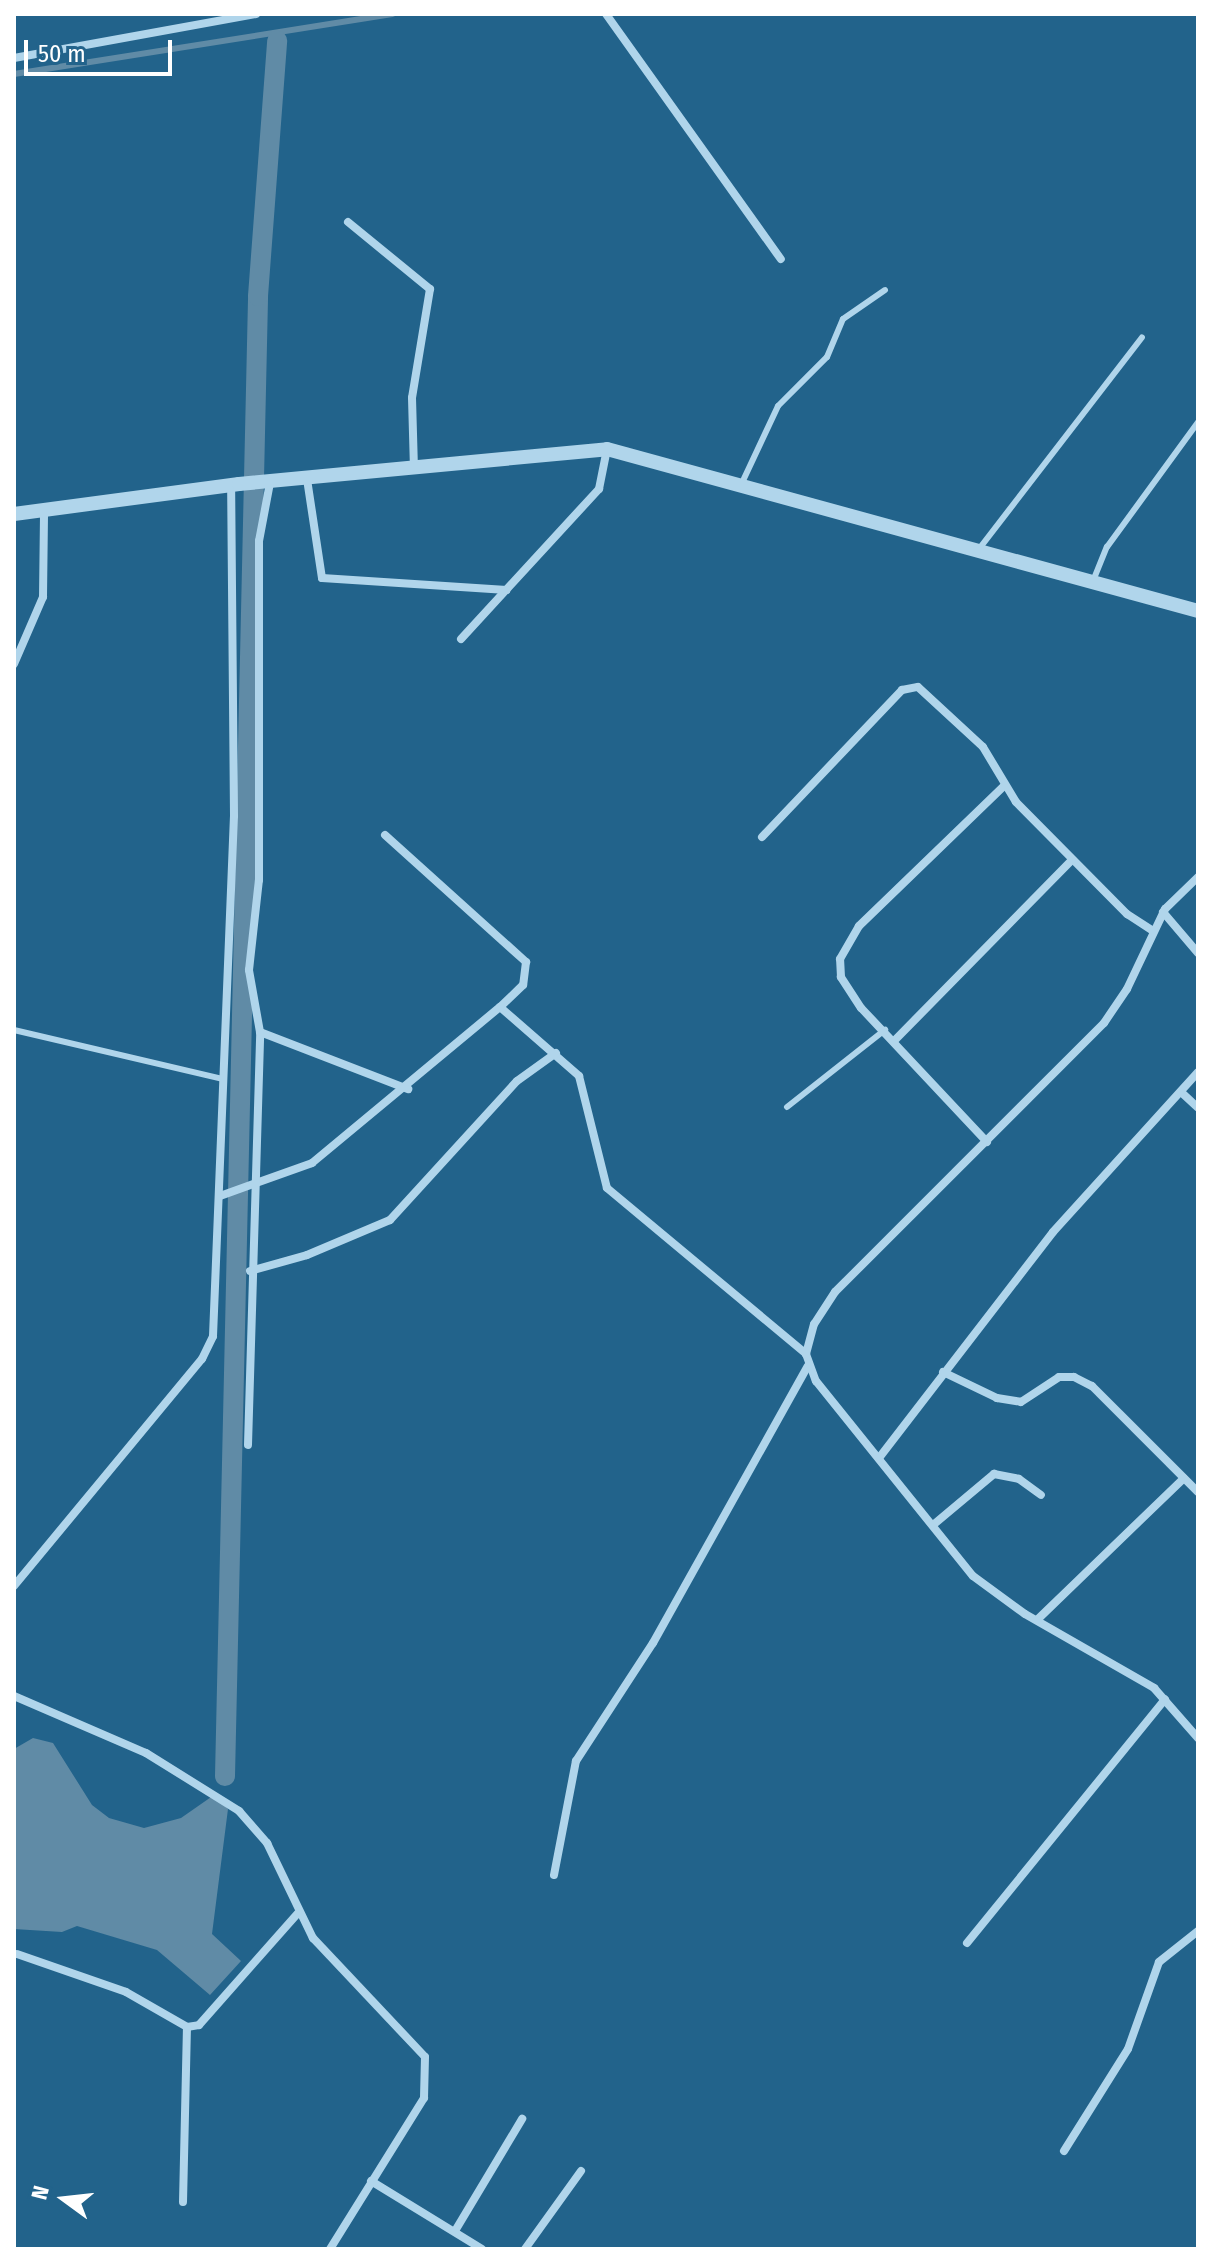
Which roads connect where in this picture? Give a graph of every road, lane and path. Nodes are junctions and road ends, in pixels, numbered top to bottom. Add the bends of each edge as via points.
1 (256, 14) edge
2 (606, 14) edge
3 (240, 15) edge
4 (14, 58) edge
5 (348, 222) dead end
6 (781, 259) dead end
7 (885, 290) dead end
8 (1142, 337) dead end
9 (1198, 422) edge
10 (607, 449) junction
11 (414, 469) junction
12 (307, 479) junction
13 (264, 484) junction
14 (235, 485) junction
15 (741, 485) junction
16 (44, 510) junction
17 (14, 514) edge
18 (979, 549) junction
19 (1093, 581) junction
20 (507, 590) junction
21 (1198, 611) edge
22 (461, 639) dead end
23 (14, 664) edge
24 (1004, 786) junction
25 (385, 835) dead end
26 (762, 837) dead end
27 (1072, 860) junction
28 (1198, 877) edge
29 (1163, 912) junction
30 (1153, 931) junction
31 (1198, 953) edge
32 (500, 1007) junction
33 (14, 1030) edge
34 (885, 1030) junction
35 (260, 1032) junction
36 (895, 1040) junction
37 (556, 1053) junction
38 (1198, 1072) edge
39 (223, 1079) junction
40 (408, 1089) junction
41 (1181, 1092) junction
42 (787, 1107) dead end
43 (1198, 1108) edge
44 (987, 1142) junction
45 (249, 1191) junction
46 (220, 1196) junction
47 (250, 1271) junction
48 (806, 1354) junction
49 (808, 1366) junction
50 (943, 1372) junction
51 (248, 1445) dead end
52 (879, 1458) junction
53 (1184, 1478) junction
54 (1198, 1492) edge
55 (1041, 1495) dead end
56 (933, 1525) junction
57 (14, 1586) edge
58 (1037, 1620) junction
59 (14, 1696) edge
60 (1165, 1699) junction
61 (1198, 1738) edge
62 (554, 1875) dead end
63 (298, 1913) junction
64 (1198, 1931) edge
65 (967, 1943) dead end
66 (17, 1954) dead end
67 (187, 2027) junction
68 (522, 2119) dead end
69 (1064, 2151) dead end
70 (581, 2171) dead end
71 (371, 2181) junction
72 (183, 2202) dead end
73 (455, 2231) junction
74 (330, 2249) edge
75 (482, 2249) edge
76 (525, 2249) edge

1 - 3 street
2 - 6 street
3 - 4 street
5 - 11 street via 430,289 412,398
7 - 15 lane via 843,319 827,357 790,391 768,422
8 - 18 lane
9 - 19 lane via 1107,547
10 - 11 street
10 - 15 street
10 - 20 street via 599,489
11 - 12 street
12 - 13 street
12 - 20 street via 322,578
13 - 14 street
13 - 35 street via 259,541 259,880 249,970
14 - 16 street
14 - 39 street via 234,816
15 - 18 street
16 - 17 street
16 - 23 street via 43,597
18 - 19 street
19 - 21 street
20 - 22 street
24 - 26 street via 983,747 918,687 902,690
24 - 27 street
24 - 34 street via 845,942 841,977
25 - 32 street via 526,962 523,985
27 - 30 street
27 - 36 street
28 - 29 street
29 - 30 street
29 - 31 street
30 - 44 street via 1127,989 1104,1023
32 - 37 street
32 - 40 street
33 - 39 lane
34 - 36 street
34 - 42 lane
35 - 40 street
35 - 45 street
36 - 44 street
37 - 47 street via 517,1081 390,1220
37 - 48 street via 585,1092 589,1136 607,1188
38 - 41 street
39 - 46 street
40 - 45 street via 312,1163
41 - 43 street
41 - 50 street via 1053,1232
44 - 48 street via 835,1292 814,1324
45 - 46 street
45 - 47 street
46 - 57 street via 209,1349
47 - 51 street
48 - 49 street
49 - 52 street
49 - 62 street via 675,1606 576,1761
50 - 52 street
50 - 53 street via 997,1398 1021,1402 1059,1377 1074,1377 1092,1386
52 - 56 street
53 - 54 street
53 - 58 street
55 - 56 street via 1019,1479 994,1474
56 - 58 street via 973,1576
58 - 60 street via 1129,1670
59 - 63 street via 146,1753 239,1811 267,1843
60 - 61 street
60 - 65 street
63 - 67 street via 212,2015
63 - 71 street via 344,1977 425,2057 424,2098
64 - 69 street via 1159,1962 1128,2049
66 - 67 street via 126,1992
67 - 72 street
68 - 73 street
70 - 76 street
71 - 73 street
71 - 74 street
73 - 75 street

